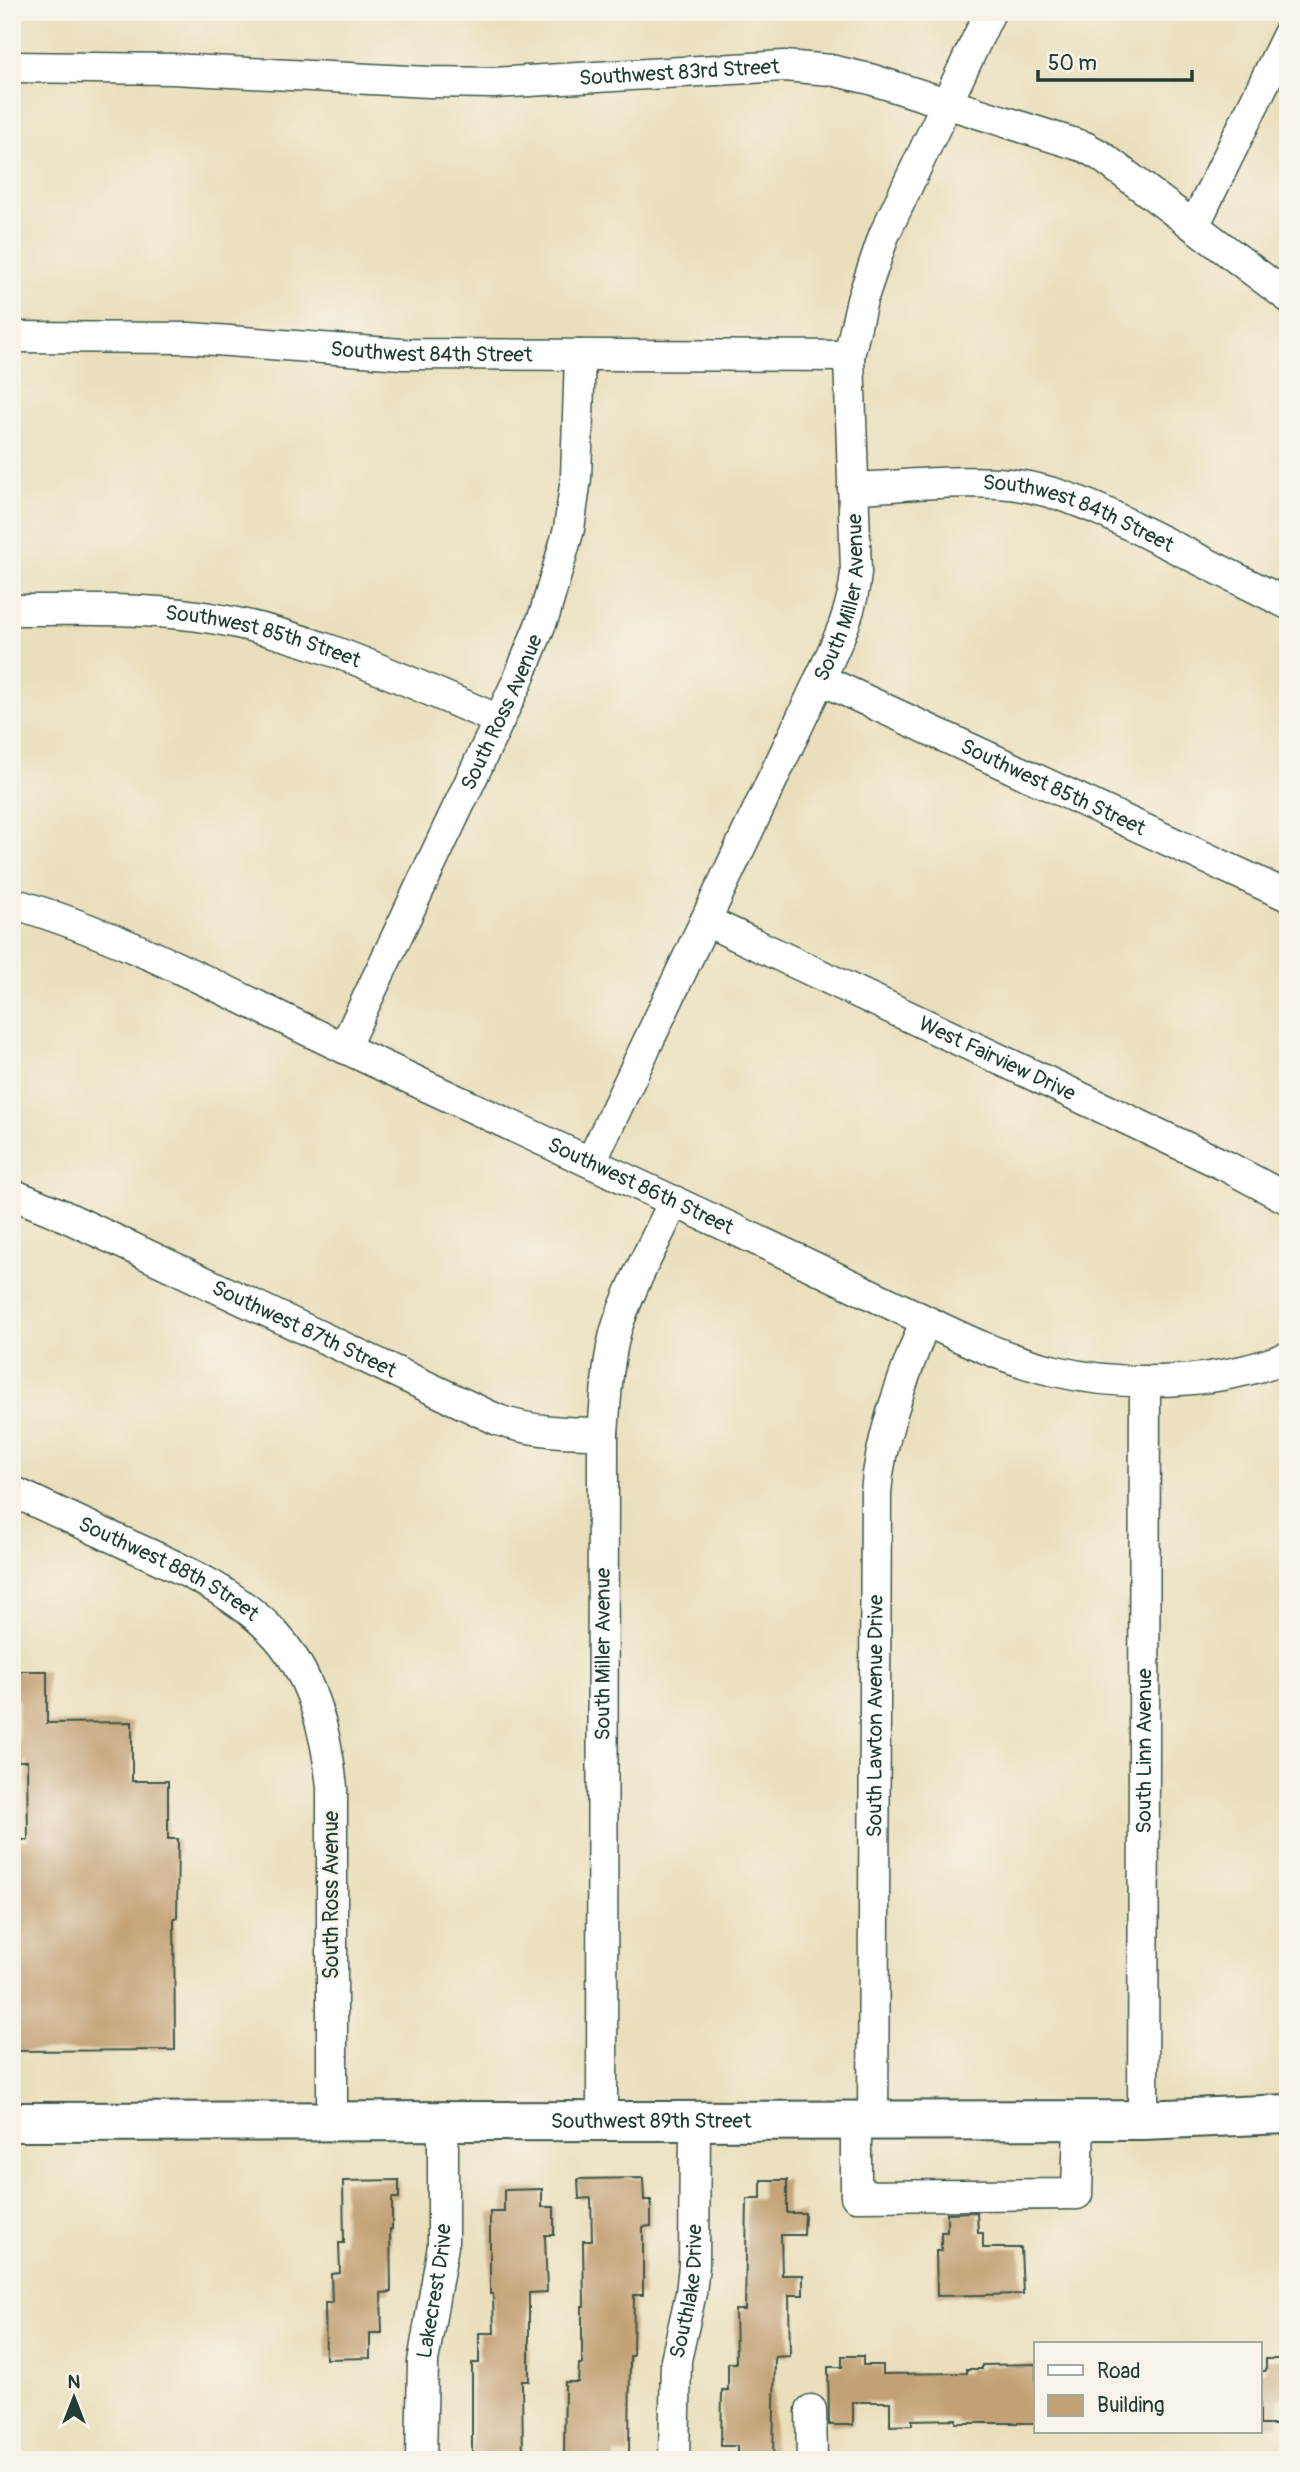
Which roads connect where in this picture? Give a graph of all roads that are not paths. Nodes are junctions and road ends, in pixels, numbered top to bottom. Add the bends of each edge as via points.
1 (990, 12) edge
2 (1288, 34) edge
3 (12, 67) edge
4 (947, 103) junction
5 (1194, 226) junction
6 (1288, 296) edge
7 (12, 337) edge
8 (580, 355) junction
9 (849, 356) junction
10 (853, 488) junction
11 (1288, 604) edge
12 (12, 610) edge
13 (820, 679) junction
14 (499, 720) junction
15 (1288, 896) edge
16 (12, 903) edge
17 (706, 921) junction
18 (344, 1048) junction
19 (591, 1161) junction
20 (12, 1194) edge
21 (1288, 1199) edge
22 (674, 1201) junction
23 (925, 1321) junction
24 (1288, 1357) edge
25 (1145, 1381) junction
26 (603, 1433) junction
27 (12, 1491) edge
28 (301, 1674) joint
29 (1288, 2114) edge
30 (864, 2120) junction
31 (1079, 2120) junction
32 (1143, 2120) junction
33 (332, 2121) junction
34 (602, 2121) junction
35 (695, 2121) junction
36 (12, 2122) edge
37 (443, 2122) junction
38 (811, 2410) dead end
39 (421, 2460) edge
40 (674, 2460) edge
41 (812, 2460) edge

1 - 4 street, South Miller Avenue
2 - 5 street
3 - 4 street, Southwest 83rd Street via 494,83 796,67 849,74
4 - 5 street, Southwest 83rd Street via 1085,147
4 - 9 street, South Miller Avenue via 884,235
5 - 6 street, Southwest 83rd Street
7 - 8 street, Southwest 84th Street via 190,338 402,354
8 - 9 street, Southwest 84th Street
8 - 14 street, South Ross Avenue via 579,443 569,529 536,638
9 - 10 street, South Miller Avenue
10 - 11 street, Southwest 84th Street via 999,483 1049,493 1106,513
10 - 13 street, South Miller Avenue via 854,596
12 - 14 street, Southwest 85th Street via 155,612 256,628 349,656
13 - 15 street, Southwest 85th Street
13 - 17 street, South Miller Avenue
14 - 18 street, South Ross Avenue
16 - 18 street, Southwest 86th Street via 90,929
17 - 19 street, South Miller Avenue
17 - 21 street, West Fairview Drive via 1202,1154
18 - 19 street, Southwest 86th Street
19 - 22 street, Southwest 86th Street
20 - 26 street, Southwest 87th Street via 498,1420 550,1432
22 - 23 street, Southwest 86th Street
22 - 26 street, South Miller Avenue via 617,1328
23 - 25 street, Southwest 86th Street via 984,1348 1053,1371
23 - 30 street, South Lawton Avenue Drive via 878,1464
24 - 25 street, Southwest 86th Street via 1247,1369
25 - 32 street, South Linn Avenue
26 - 34 street, South Miller Avenue
27 - 28 street, Southwest 88th Street via 232,1597 272,1632
28 - 33 street, South Ross Avenue via 321,1723 332,1788
29 - 32 main road, Southwest 89th Street
30 - 31 main road, Southwest 89th Street
30 - 31 street, South Lawton Avenue Drive via 856,2196 1077,2194
30 - 35 main road, Southwest 89th Street
31 - 32 main road, Southwest 89th Street
33 - 36 main road, Southwest 89th Street
33 - 37 main road, Southwest 89th Street
34 - 35 main road, Southwest 89th Street
34 - 37 main road, Southwest 89th Street
35 - 40 street, Southlake Drive via 694,2265 676,2360
37 - 39 street, Lakecrest Drive via 443,2246 423,2362
38 - 41 street

